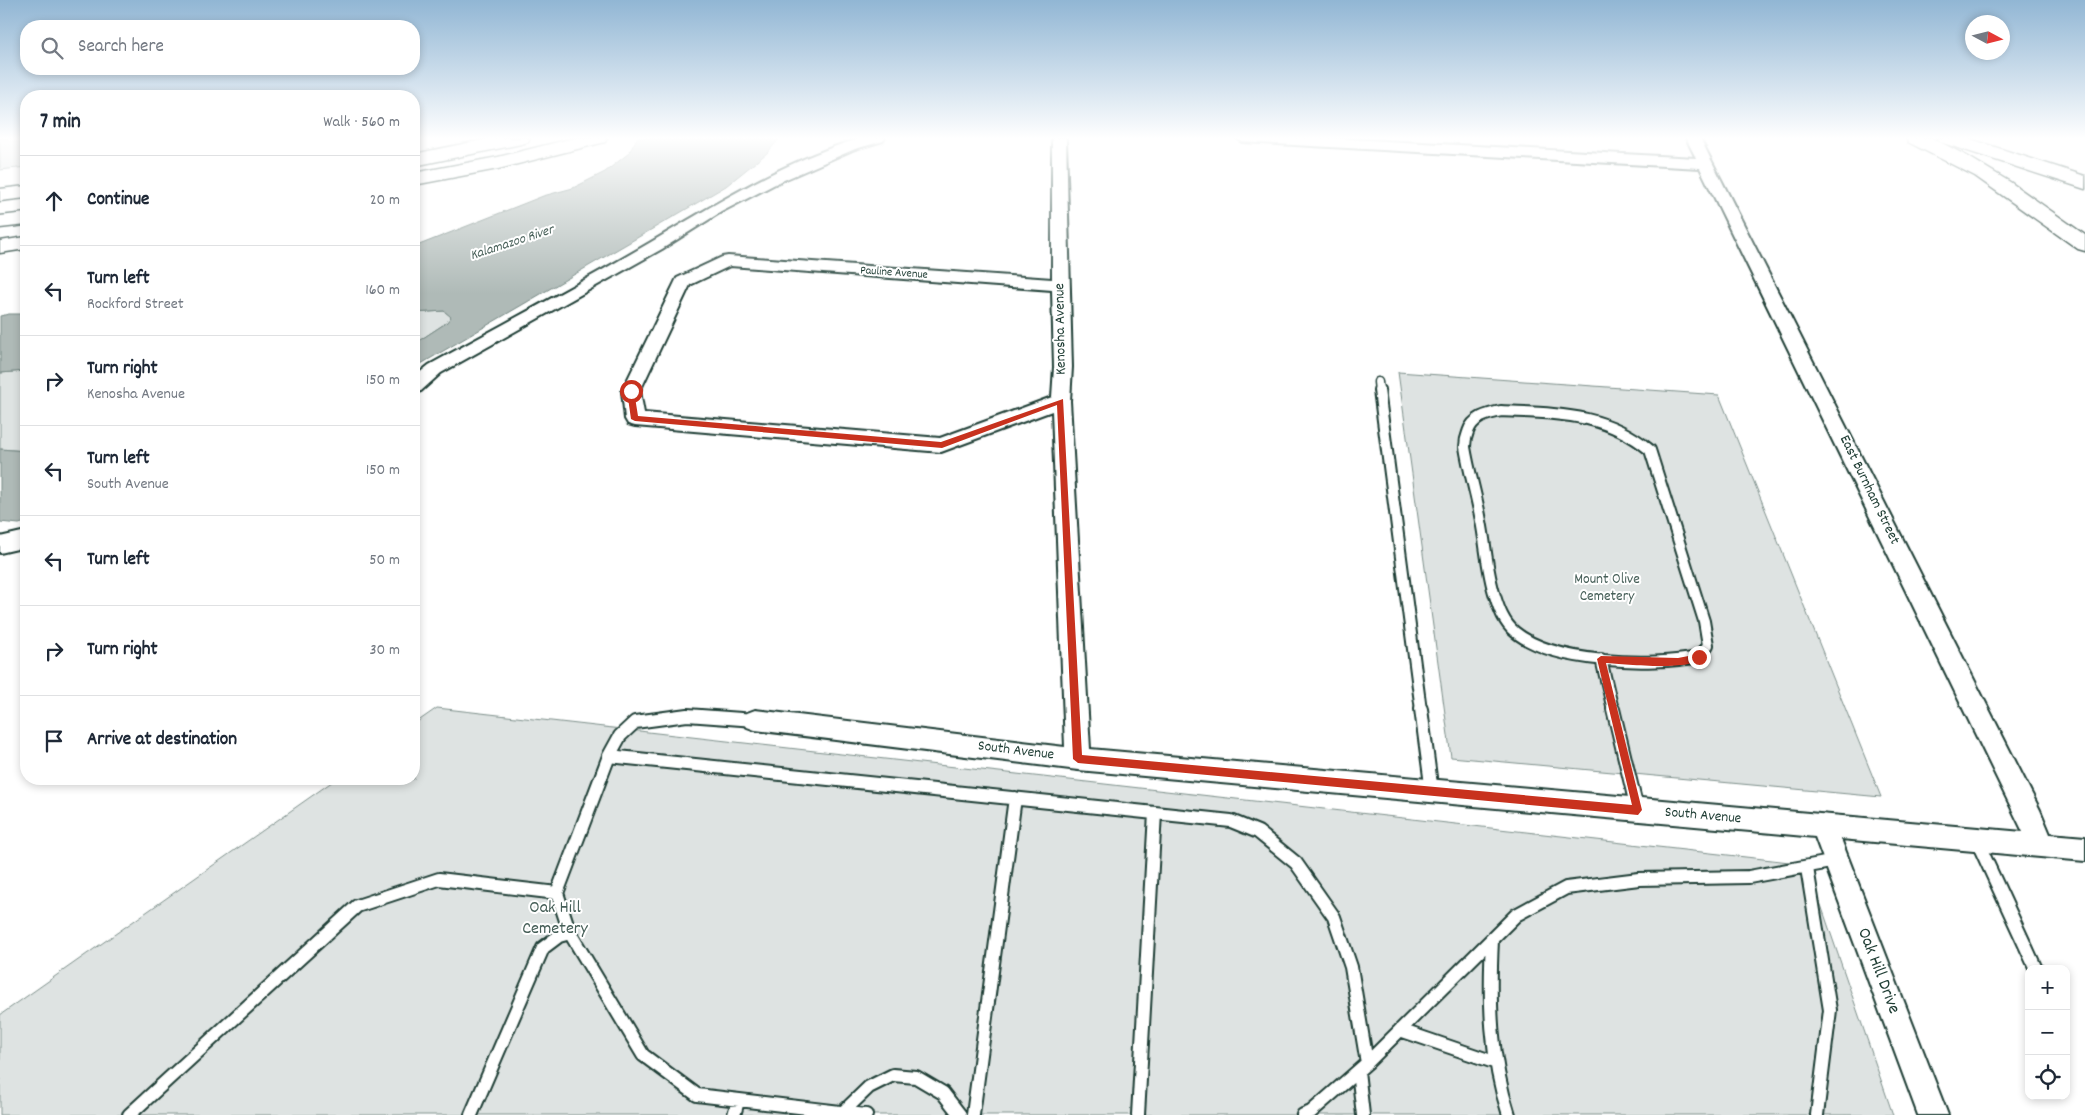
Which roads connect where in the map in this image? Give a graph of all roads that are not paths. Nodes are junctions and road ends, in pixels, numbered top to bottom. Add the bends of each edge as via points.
1 (753, 190) edge
2 (1060, 190) edge
3 (1719, 190) edge
4 (2008, 190) edge
5 (20, 193) edge
6 (0, 195) edge
7 (20, 220) edge
8 (0, 222) edge
9 (20, 241) edge
10 (0, 242) edge
11 (20, 242) edge
12 (2085, 245) edge
13 (0, 247) edge
14 (1060, 284) junction
15 (420, 382) edge
16 (1378, 382) dead end
17 (1061, 401) junction
18 (20, 540) edge
19 (0, 545) edge
20 (1601, 659) junction
21 (756, 720) joint
22 (609, 756) junction
23 (1078, 759) junction
24 (1432, 792) junction
25 (1015, 798) junction
26 (1638, 810) junction
27 (1155, 813) junction
28 (1824, 827) junction
29 (1976, 838) junction
30 (2041, 844) junction
31 (2085, 849) edge
32 (1836, 861) junction
33 (1807, 868) junction
34 (556, 893) junction
35 (570, 932) junction
36 (1492, 940) junction
37 (2034, 965) edge
38 (1400, 1030) junction
39 (1494, 1062) junction
40 (1363, 1067) junction
41 (738, 1101) junction
42 (841, 1114) edge
43 (129, 1115) edge
44 (471, 1115) edge
45 (734, 1115) edge
46 (866, 1115) edge
47 (960, 1115) edge
48 (973, 1115) edge
49 (1138, 1115) edge
50 (1303, 1115) edge
51 (1363, 1115) edge
52 (1509, 1115) edge
53 (1817, 1115) edge
54 (1933, 1115) edge

1 - 15 street via 435,369
2 - 14 street, Kenosha Avenue
3 - 30 street, East Burnham Street
4 - 12 highway
5 - 6 highway
7 - 8 highway
9 - 10 highway
11 - 13 highway
14 - 17 street, Kenosha Avenue
14 - 17 street, Pauline Avenue via 728,261 683,282 631,391 635,419 942,445
16 - 24 lane
17 - 23 street, Kenosha Avenue
18 - 19 street
20 - 20 lane via 1550,651 1533,644 1513,630 1501,612 1492,584 1465,445 1473,421 1485,414 1501,411 1601,421 1621,427 1650,450 1704,621 1708,644 1699,657 1678,662
20 - 26 lane
21 - 22 lane, South Avenue via 687,715 635,722 620,736
21 - 23 street, South Avenue
22 - 25 lane
22 - 34 lane
23 - 24 street, South Avenue
24 - 26 street, South Avenue
25 - 27 lane
25 - 48 lane
26 - 28 street, South Avenue
27 - 40 lane via 1231,820 1258,832 1296,863 1334,917 1351,967
27 - 49 lane
28 - 29 street, South Avenue
28 - 32 street, Oak Hill Drive
29 - 30 street, South Avenue
29 - 37 lane
30 - 31 street, South Avenue
32 - 33 lane
32 - 54 street, Oak Hill Drive
33 - 36 lane via 1749,877 1639,880 1566,888 1516,915
33 - 53 lane via 1830,1010
34 - 35 lane
34 - 43 lane via 439,879 357,906
35 - 41 lane via 643,1055 697,1095
35 - 44 lane via 543,948
36 - 38 lane
36 - 39 lane via 1490,1039
38 - 39 lane
38 - 40 lane
39 - 52 lane
40 - 50 lane via 1311,1112
40 - 51 lane
41 - 42 lane
41 - 45 lane
42 - 46 lane
42 - 47 lane via 869,1088 893,1075 916,1077 943,1093

